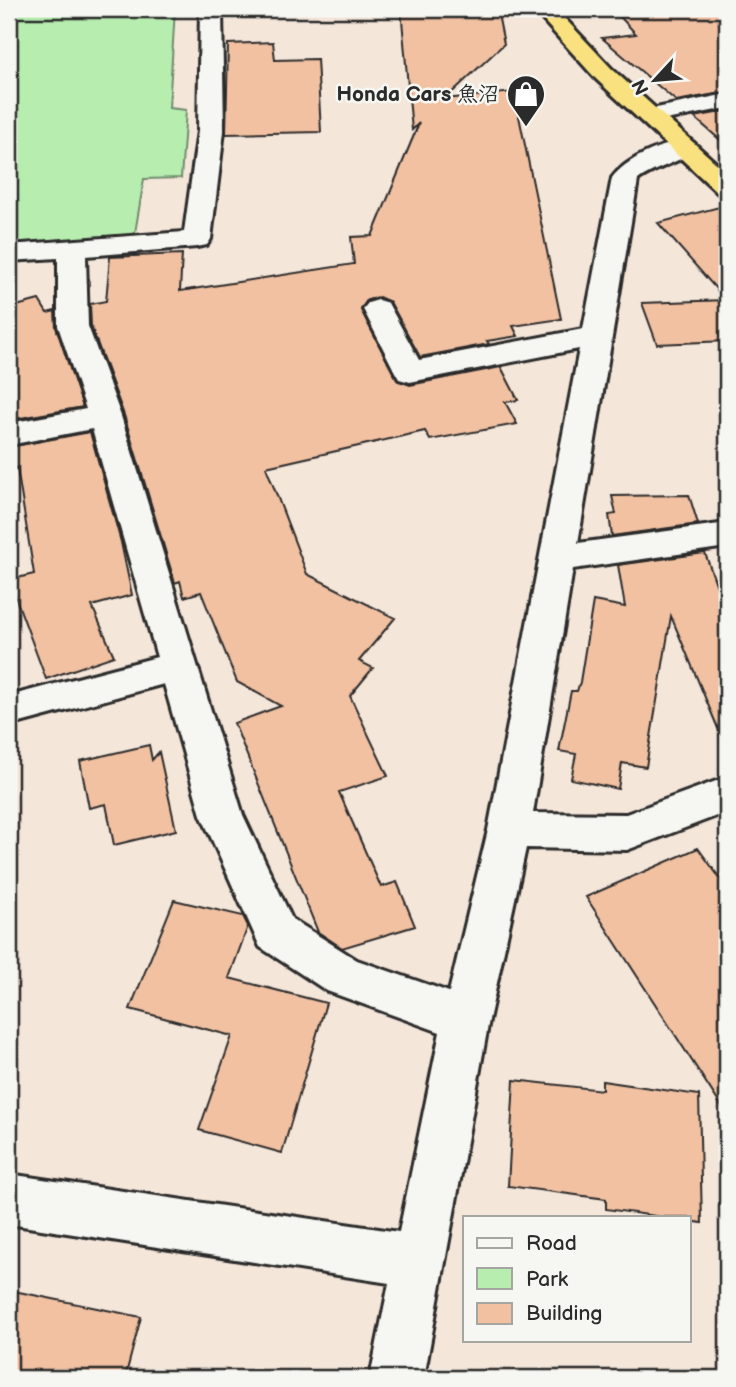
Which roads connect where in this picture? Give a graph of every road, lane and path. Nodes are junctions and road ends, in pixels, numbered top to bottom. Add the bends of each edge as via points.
1 (211, 9) edge
2 (544, 9) edge
3 (727, 101) edge
4 (650, 116) junction
5 (685, 149) junction
6 (727, 187) edge
7 (72, 248) junction
8 (9, 253) edge
9 (378, 309) dead end
10 (597, 336) junction
11 (105, 416) junction
12 (9, 433) edge
13 (727, 535) edge
14 (557, 558) junction
15 (178, 666) junction
16 (9, 711) edge
17 (727, 794) edge
18 (509, 830) junction
19 (466, 1020) junction
20 (9, 1199) edge
21 (418, 1261) junction
22 (397, 1378) edge

1 - 7 street via 211,131 197,239
2 - 4 highway
3 - 4 street
4 - 5 highway
5 - 6 highway
5 - 10 street via 636,167 625,178
7 - 8 street
7 - 11 street via 73,326
9 - 10 street via 410,372
10 - 14 street
11 - 12 street
11 - 15 street
13 - 14 street
14 - 18 street
15 - 16 street
15 - 19 street via 222,815 276,933 343,976
17 - 18 street via 627,832
18 - 19 street
19 - 21 street
20 - 21 street
21 - 22 street

